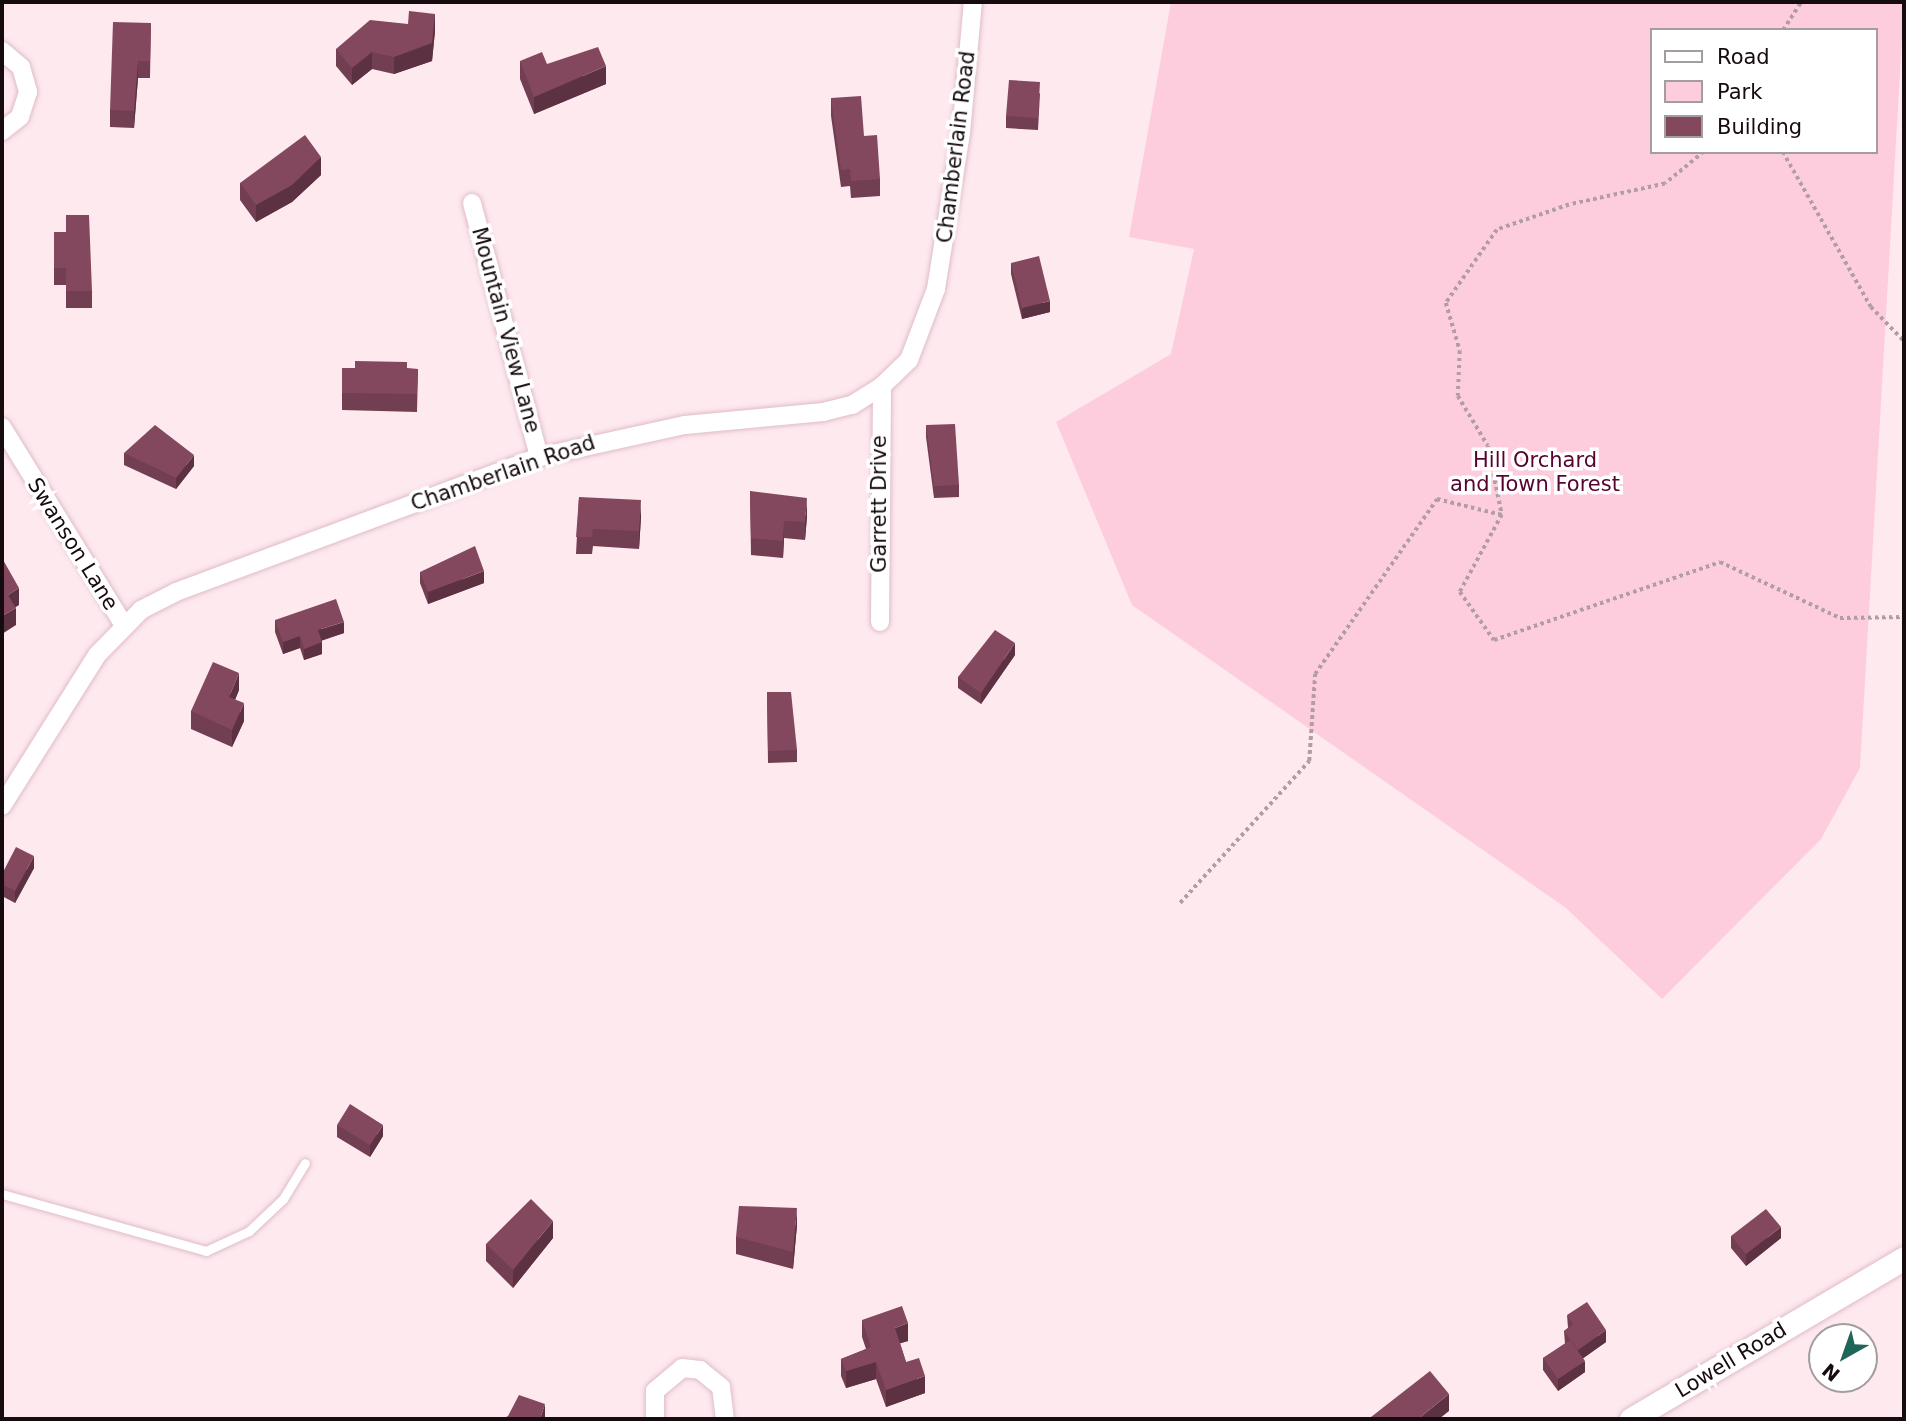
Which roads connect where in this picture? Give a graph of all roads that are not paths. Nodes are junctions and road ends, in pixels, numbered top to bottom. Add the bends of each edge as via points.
1 (973, 2) edge
2 (2, 51) edge
3 (2, 131) edge
4 (472, 203) dead end
5 (882, 386) junction
6 (2, 427) edge
7 (539, 457) junction
8 (880, 622) dead end
9 (124, 625) junction
10 (2, 806) edge
11 (305, 1163) dead end
12 (2, 1194) edge
13 (1904, 1258) edge
14 (655, 1419) edge
15 (725, 1419) edge
16 (1631, 1419) edge

1 - 5 street, Chamberlain Road via 961,133 936,289 909,360
2 - 3 street via 21,67 28,92 20,117
4 - 7 street, Mountain View Lane
5 - 7 street, Chamberlain Road via 852,405 823,412 685,425
5 - 8 street, Garrett Drive
6 - 9 street, Swanson Lane
7 - 9 street, Chamberlain Road via 176,592
9 - 10 street, Chamberlain Road via 71,690
11 - 12 lane via 283,1199 249,1231 206,1251
13 - 16 street, Lowell Road
14 - 15 street via 655,1391 682,1368 700,1370 721,1387

